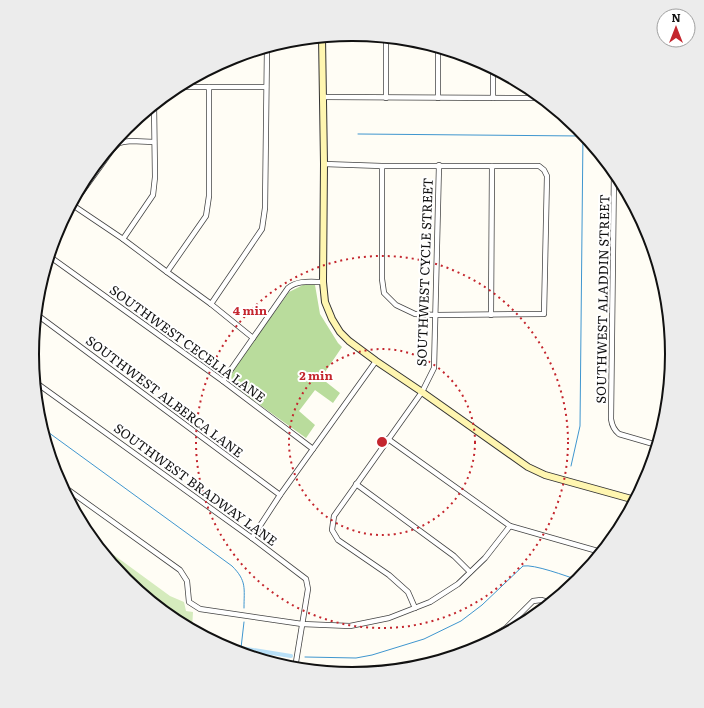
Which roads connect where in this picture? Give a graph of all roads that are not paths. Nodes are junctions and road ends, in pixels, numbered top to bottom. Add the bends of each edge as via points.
1 (322, 43) edge
2 (386, 43) edge
3 (267, 53) edge
4 (438, 54) edge
5 (493, 75) edge
6 (189, 87) edge
7 (209, 87) junction
8 (266, 87) junction
9 (323, 97) junction
10 (386, 98) junction
11 (438, 98) junction
12 (493, 98) junction
13 (532, 98) edge
14 (154, 112) edge
15 (122, 142) edge
16 (154, 142) junction
17 (324, 164) junction
18 (439, 165) junction
19 (382, 166) junction
20 (492, 166) junction
21 (614, 183) edge
22 (76, 207) edge
23 (122, 239) junction
24 (54, 260) edge
25 (166, 272) junction
26 (323, 282) junction
27 (211, 304) junction
28 (436, 315) junction
29 (491, 315) junction
30 (42, 318) edge
31 (253, 338) junction
32 (376, 361) junction
33 (223, 381) junction
34 (41, 386) edge
35 (422, 392) junction
36 (388, 439) junction
37 (651, 443) edge
38 (314, 449) junction
39 (356, 484) junction
40 (71, 492) edge
41 (280, 495) junction
42 (630, 498) edge
43 (510, 526) junction
44 (252, 538) junction
45 (595, 550) edge
46 (470, 572) junction
47 (544, 601) edge
48 (415, 608) junction
49 (518, 619) edge
50 (302, 624) junction
51 (296, 662) edge

1 - 9 street
2 - 10 street
3 - 8 street
4 - 11 street
5 - 12 street
6 - 7 street
7 - 8 street
7 - 25 street via 209,196 206,216
8 - 27 street via 262,229
9 - 10 street
9 - 17 street
10 - 11 street
11 - 12 street
12 - 13 street
14 - 16 street
15 - 16 street
16 - 23 street via 155,177 152,195
17 - 19 street
17 - 26 street
18 - 19 street
18 - 20 street
18 - 28 street, SOUTHWEST CYCLE STREET
19 - 28 street via 384,293 396,305 415,314
20 - 29 street
20 - 29 street via 539,166 547,176 544,314
21 - 37 street, SOUTHWEST ALADDIN STREET via 612,426 619,434
22 - 23 street
23 - 25 street
24 - 33 street, SOUTHWEST CECELIA LANE
25 - 27 street
26 - 31 street via 299,282 292,285
26 - 32 street via 325,302 340,332
27 - 31 street
28 - 29 street
28 - 35 street, SOUTHWEST CYCLE STREET via 434,368
30 - 41 street, SOUTHWEST ALBERCA LANE
31 - 33 street
32 - 35 street
32 - 38 street
33 - 38 street, SOUTHWEST CECELIA LANE
34 - 44 street, SOUTHWEST BRADWAY LANE
35 - 36 street, SOUTHWEST CYCLE STREET
35 - 42 street via 536,472
36 - 39 street, SOUTHWEST CYCLE STREET
36 - 43 street
38 - 41 street
39 - 46 street via 454,556
39 - 48 street, SOUTHWEST CYCLE STREET via 334,516 332,530 338,540 389,575 408,592
40 - 50 street via 180,570 187,581 189,602 200,609
41 - 44 street
43 - 45 street
43 - 46 street via 485,558
44 - 50 street, SOUTHWEST BRADWAY LANE via 306,579 308,589
46 - 48 street via 439,597
47 - 49 street via 533,602
48 - 50 street via 389,618 350,626
50 - 51 street

